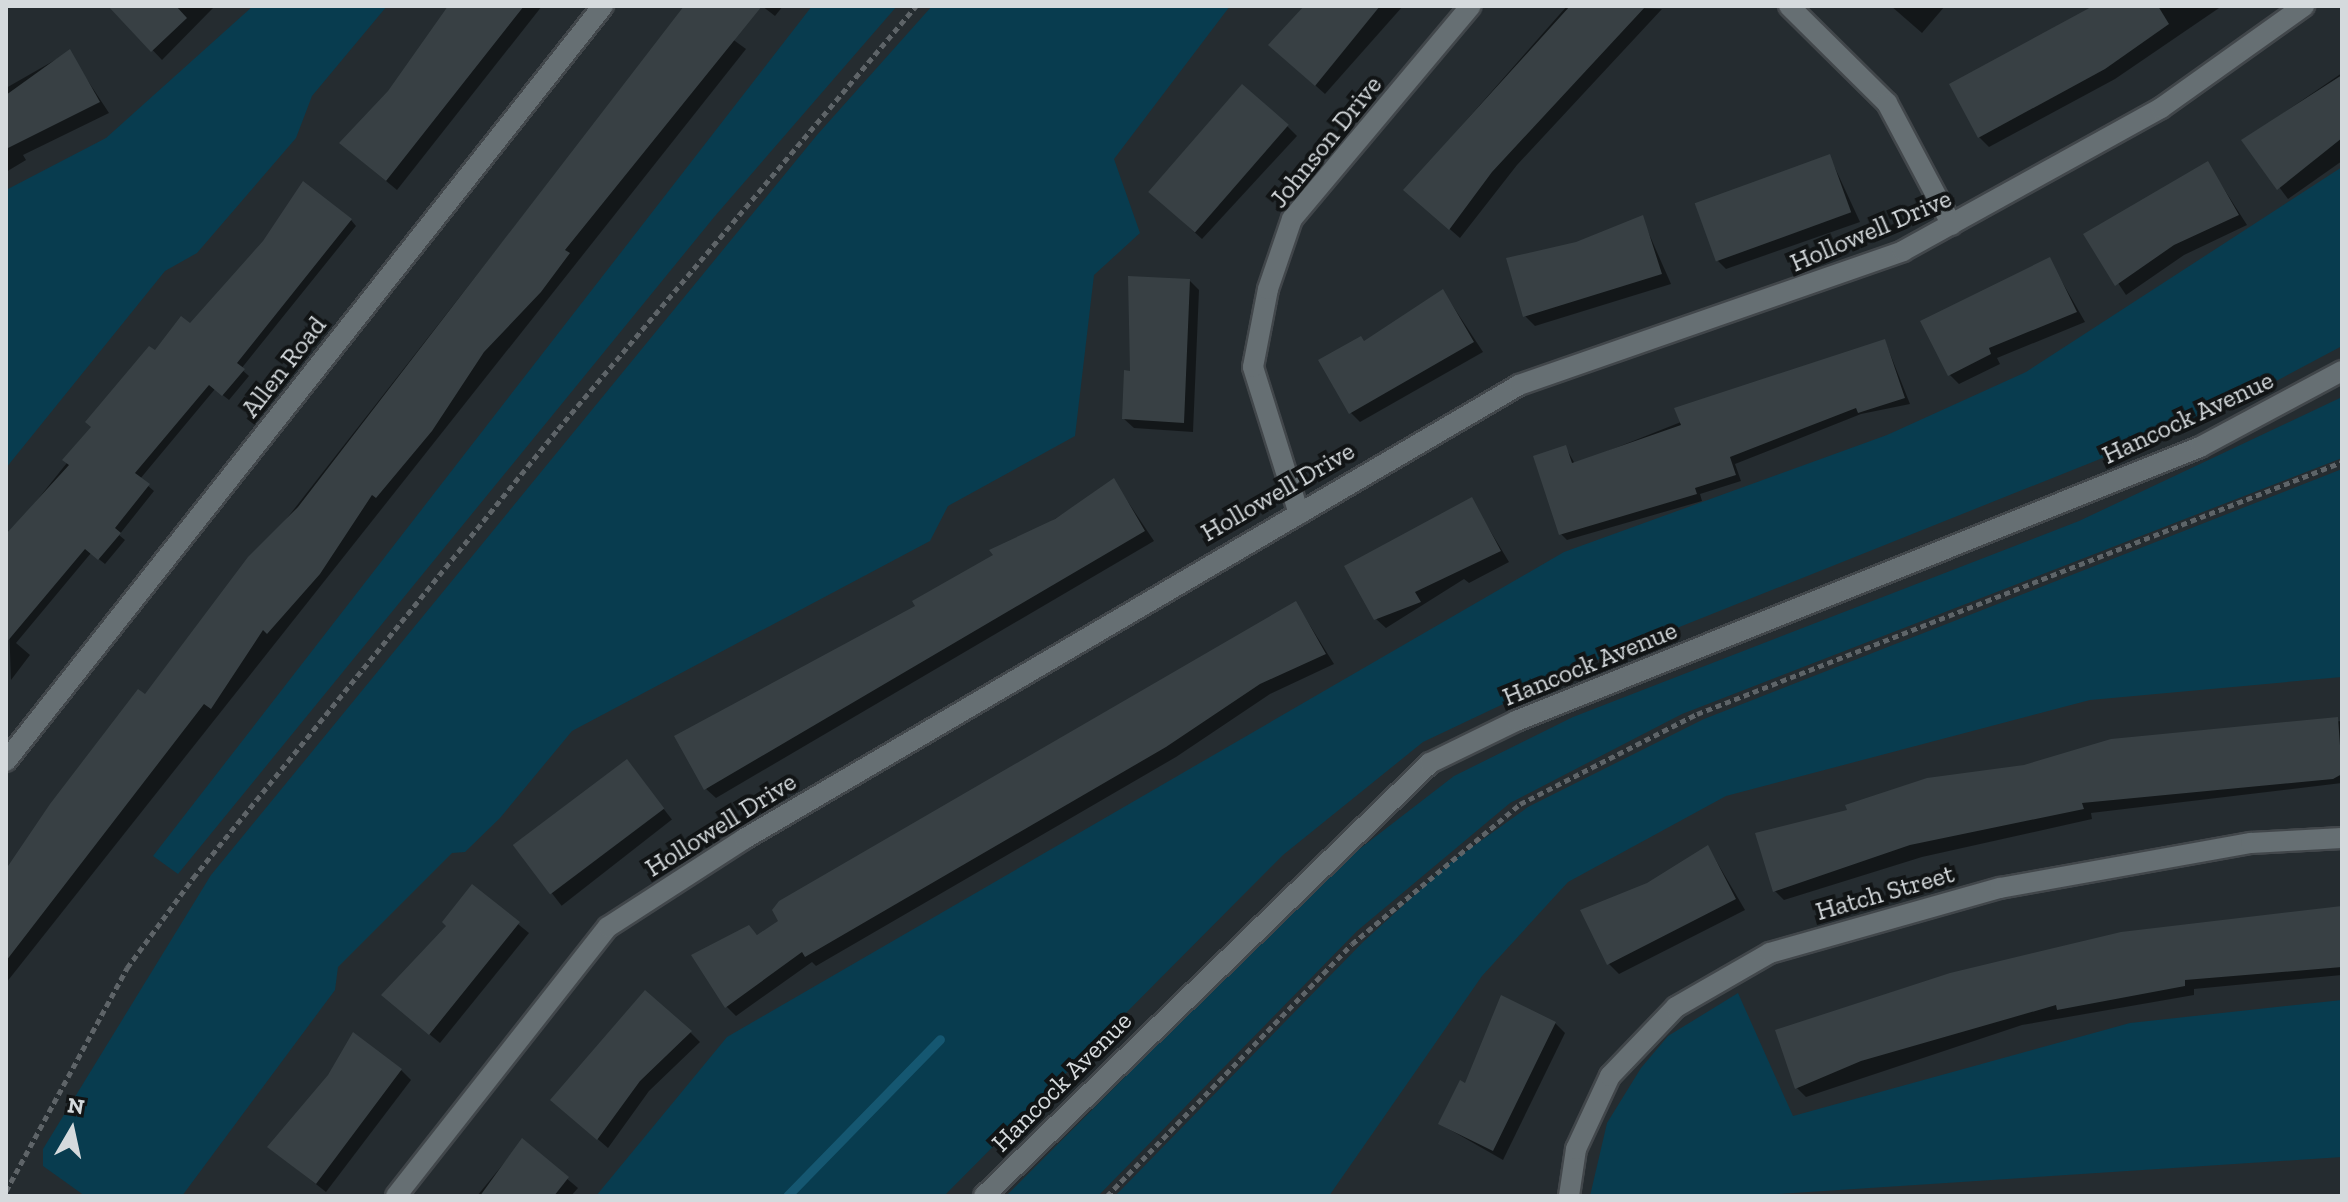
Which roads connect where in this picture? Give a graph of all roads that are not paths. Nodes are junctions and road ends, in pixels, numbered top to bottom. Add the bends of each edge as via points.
1 (603, 6) edge
2 (1471, 6) edge
3 (1789, 6) edge
4 (2304, 6) edge
5 (1952, 225) junction
6 (2342, 371) edge
7 (1299, 514) junction
8 (14, 734) edge
9 (6, 761) edge
10 (2342, 838) edge
11 (396, 1196) edge
12 (984, 1196) edge
13 (1569, 1196) edge

1 - 8 street, Allen Road
2 - 7 street, Johnson Drive via 1292,219 1268,289 1253,367
3 - 5 street via 1887,103
4 - 5 street, Hollowell Drive via 2161,108
5 - 7 street, Hollowell Drive via 1714,322 1519,385
6 - 12 street, Hancock Avenue via 2200,447 1516,721 1430,763
7 - 11 street, Hollowell Drive via 758,831 608,927
8 - 9 street, Allen Road
10 - 13 street, Hatch Street via 2251,843 2000,888 1770,953 1676,1007 1610,1076 1576,1149

